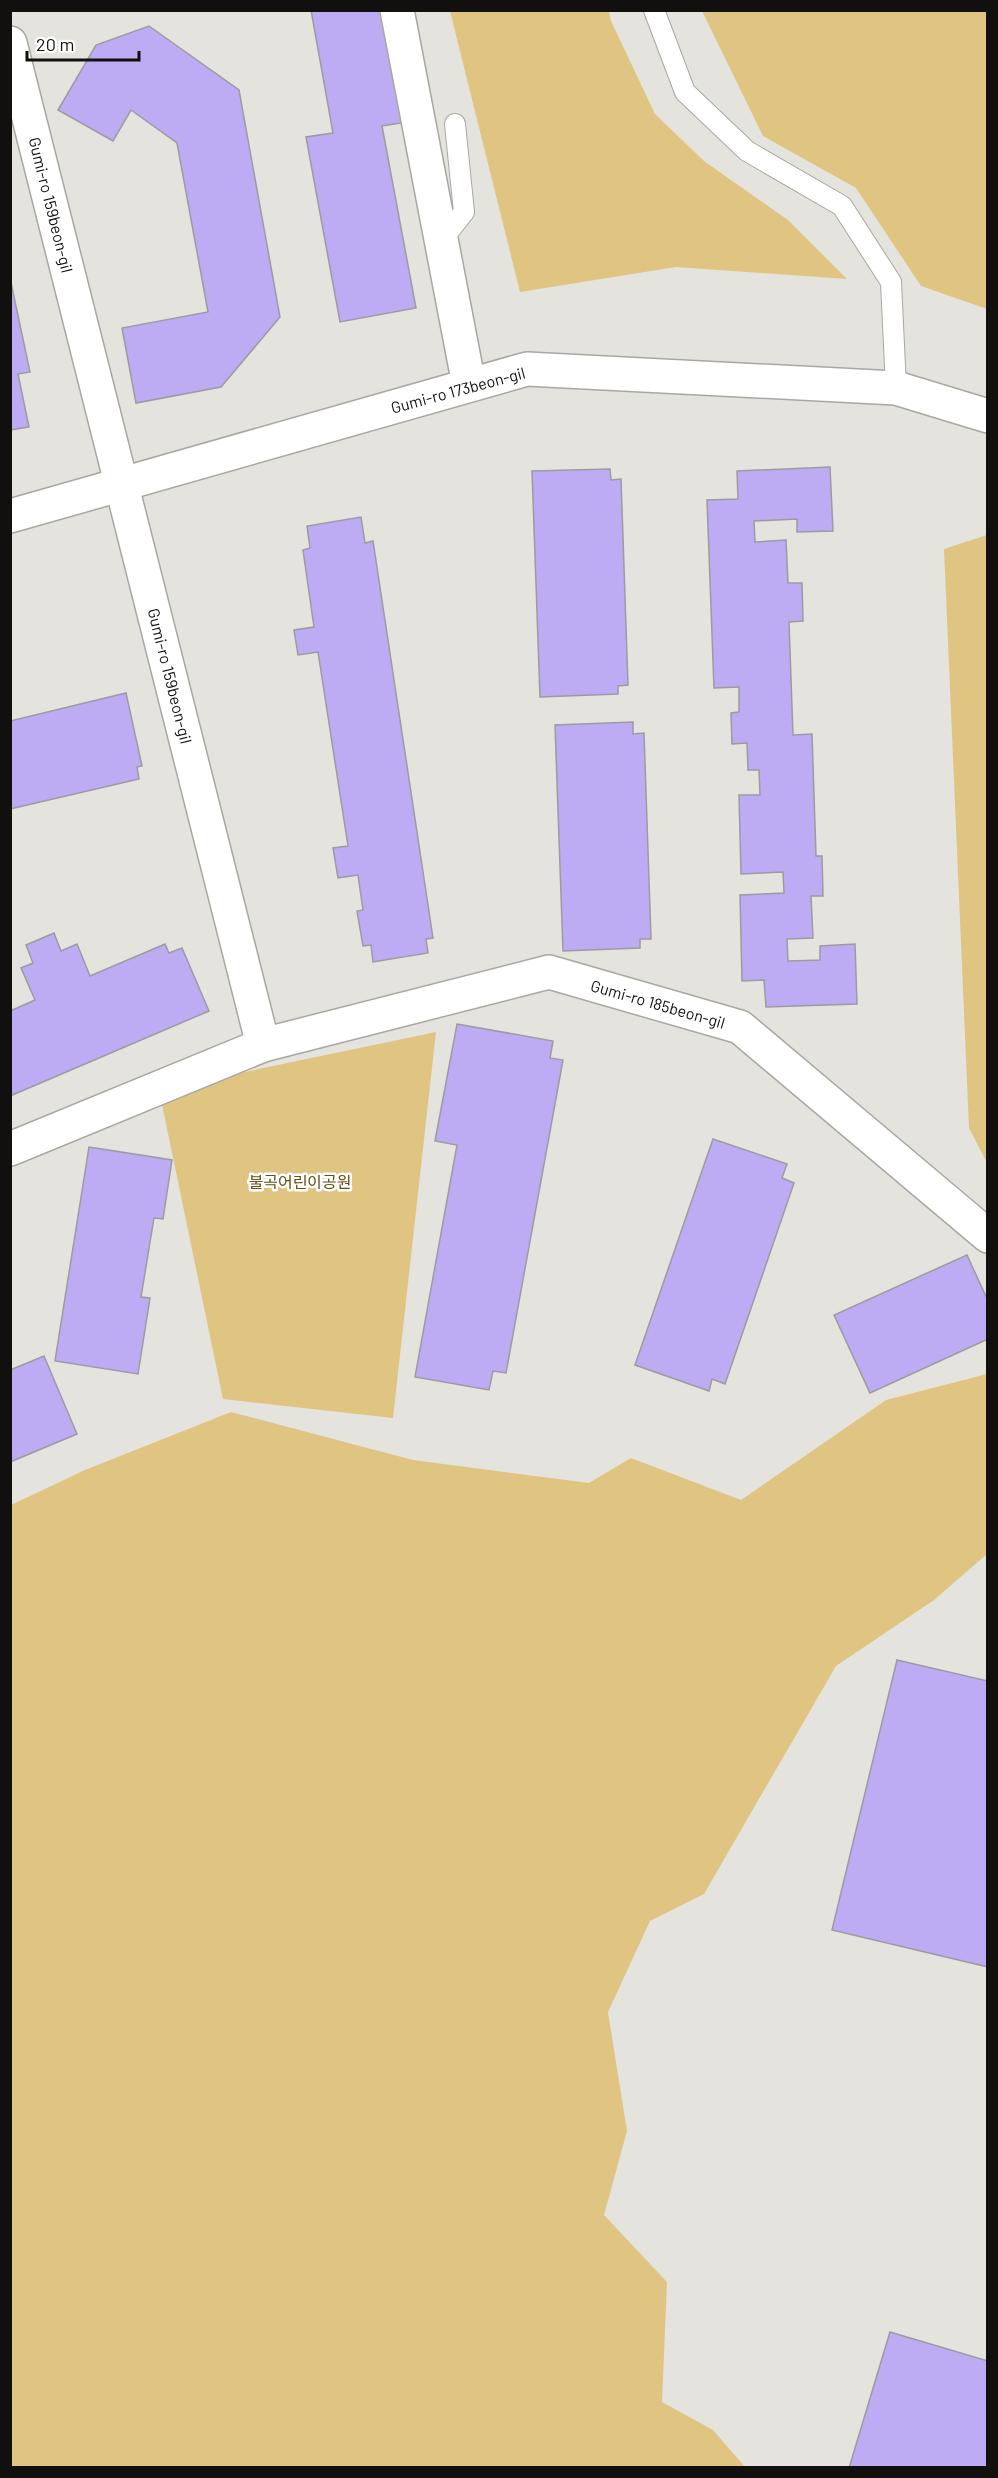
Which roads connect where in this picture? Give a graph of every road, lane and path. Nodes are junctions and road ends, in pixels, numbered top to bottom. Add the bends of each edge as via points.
1 (397, 10) edge
2 (654, 10) edge
3 (10, 43) edge
4 (455, 124) dead end
5 (441, 241) junction
6 (469, 386) junction
7 (896, 388) junction
8 (987, 416) edge
9 (121, 483) junction
10 (10, 516) edge
11 (263, 1045) junction
12 (10, 1149) edge
13 (987, 1236) edge

1 - 5 street
2 - 7 lane via 685,92 747,151 842,206 855,225 891,282
3 - 9 street, Gumi-ro 159beon-gil
4 - 5 lane via 464,212
5 - 6 street
6 - 7 street, Gumi-ro 173beon-gil via 527,369
6 - 9 street, Gumi-ro 173beon-gil
7 - 8 street, Gumi-ro 173beon-gil
9 - 10 street, Gumi-ro 173beon-gil
9 - 11 street, Gumi-ro 159beon-gil
11 - 12 street
11 - 13 street, Gumi-ro 185beon-gil via 549,972 740,1027

